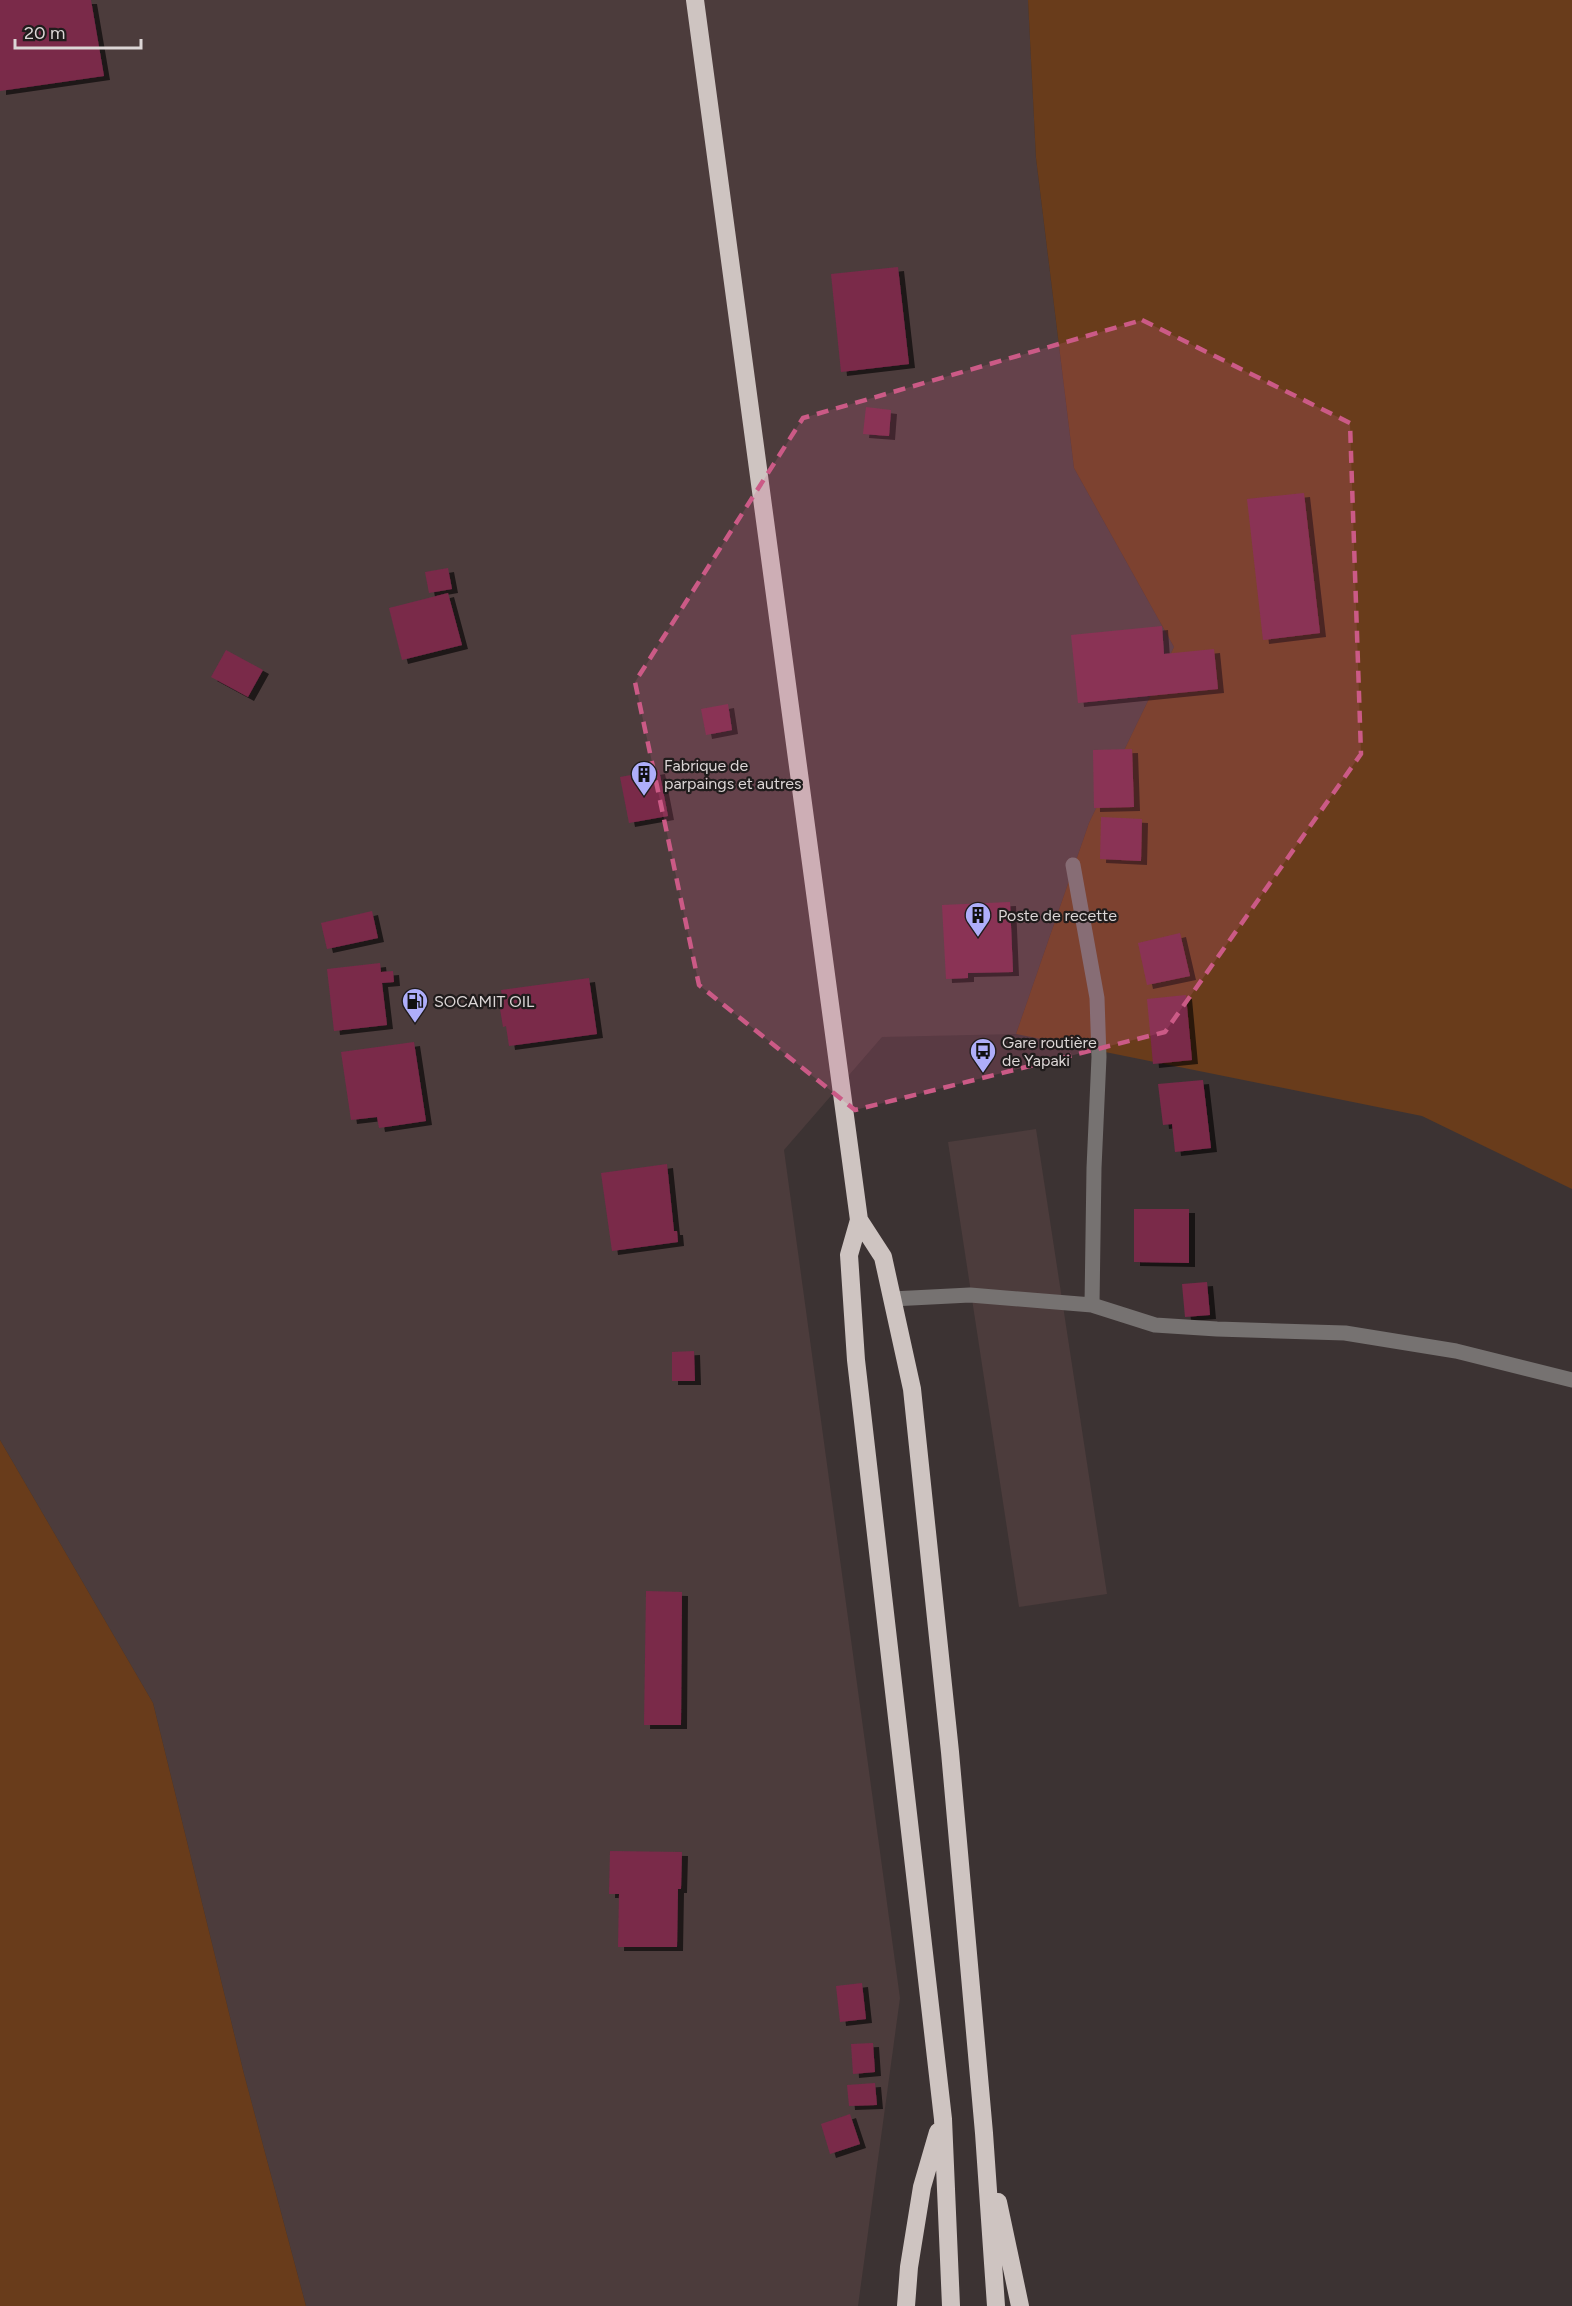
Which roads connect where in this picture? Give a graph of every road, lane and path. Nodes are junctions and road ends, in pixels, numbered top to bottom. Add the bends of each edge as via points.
1 (695, 0) edge
2 (1073, 865) dead end
3 (859, 1220) junction
4 (892, 1299) junction
5 (1092, 1305) junction
6 (1572, 1380) edge
7 (943, 2119) junction
8 (984, 2133) junction
9 (906, 2306) edge
10 (951, 2306) edge
11 (996, 2306) edge
12 (1020, 2306) edge

1 - 3 highway
2 - 5 street via 1097,998
3 - 4 highway via 883,1257
3 - 7 highway via 849,1255 856,1360
4 - 5 street via 970,1295
4 - 8 highway via 912,1389
5 - 6 street via 1155,1325 1345,1333 1456,1351
7 - 9 highway via 922,2187
7 - 10 highway
8 - 11 highway
8 - 12 highway

